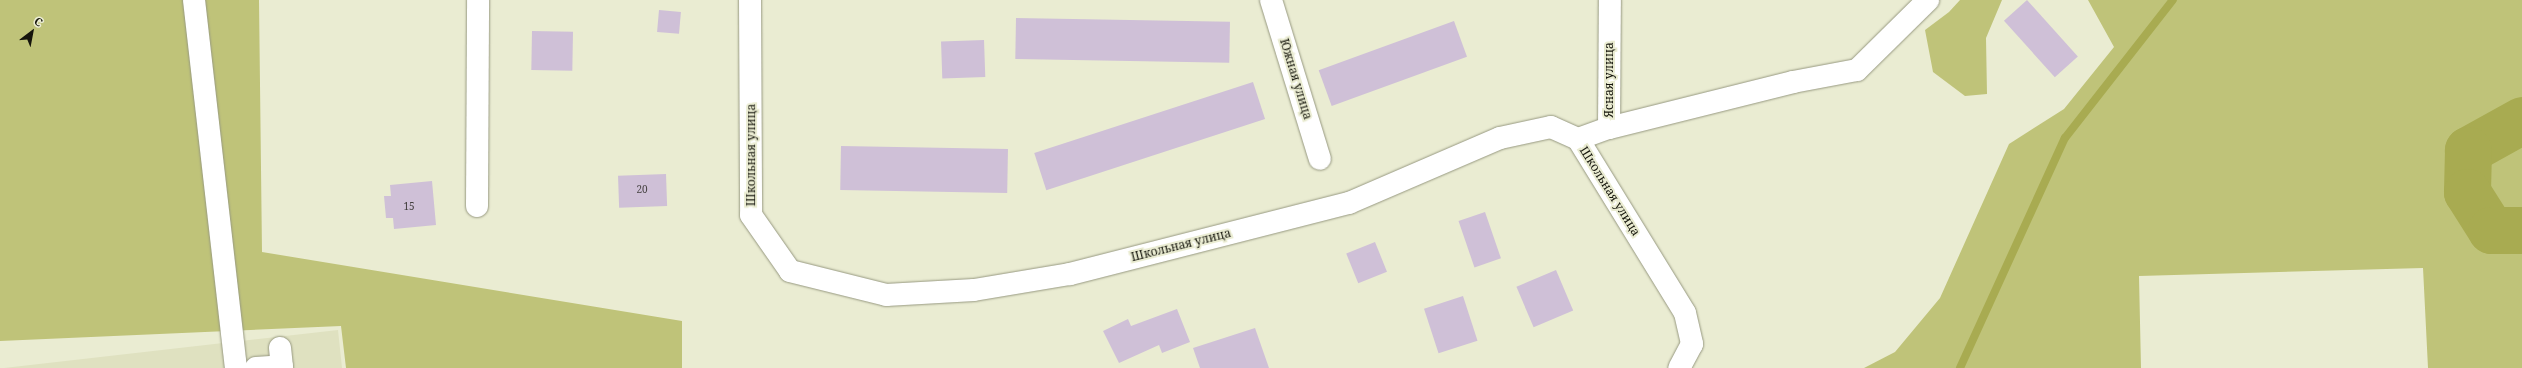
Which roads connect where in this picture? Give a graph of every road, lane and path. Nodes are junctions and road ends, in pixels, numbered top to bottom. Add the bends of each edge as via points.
1 (194, 0) edge
2 (478, 0) edge
3 (750, 0) edge
4 (1271, 0) edge
5 (1610, 0) edge
6 (1928, 0) edge
7 (1609, 128) junction
8 (1578, 139) junction
9 (1320, 158) dead end
10 (477, 206) dead end
11 (281, 361) edge
12 (236, 368) edge
13 (256, 368) edge
14 (1679, 368) edge

1 - 12 street
2 - 10 street
3 - 8 street, Школьная улица via 751,215 790,271 886,296 974,290 1070,274 1349,203 1500,138 1550,127
4 - 9 street, Южная улица
5 - 7 street, Ясная улица
6 - 7 street via 1857,70 1793,82
7 - 8 street, Ясная улица
8 - 14 street, Школьная улица via 1685,313 1692,344
11 - 13 street

